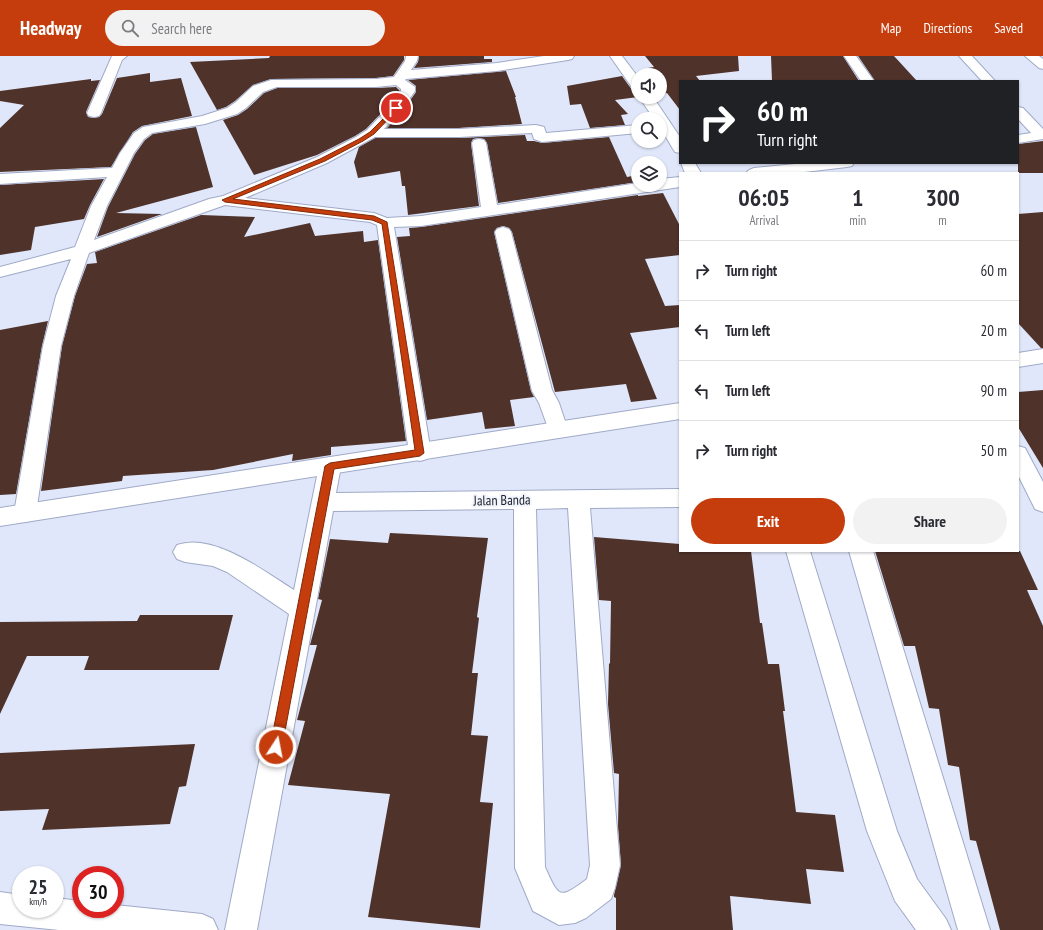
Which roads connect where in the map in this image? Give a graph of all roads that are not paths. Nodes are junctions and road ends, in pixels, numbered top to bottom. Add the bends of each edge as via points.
1 (121, 56) edge
2 (412, 56) edge
3 (568, 56) edge
4 (616, 56) edge
5 (850, 56) edge
6 (965, 56) edge
7 (1031, 56) edge
8 (1043, 65) edge
9 (631, 76) edge
10 (400, 78) junction
11 (867, 80) edge
12 (988, 80) edge
13 (94, 113) dead end
14 (1019, 113) edge
15 (631, 130) edge
16 (667, 131) edge
17 (372, 133) junction
18 (1035, 138) edge
19 (479, 143) dead end
20 (679, 148) edge
21 (844, 164) edge
22 (828, 169) edge
23 (117, 172) junction
24 (772, 172) edge
25 (0, 179) edge
26 (679, 182) edge
27 (667, 183) edge
28 (631, 189) edge
29 (225, 200) junction
30 (490, 211) junction
31 (385, 223) junction
32 (503, 232) dead end
33 (84, 247) junction
34 (0, 272) edge
35 (1043, 356) edge
36 (1019, 360) edge
37 (679, 411) edge
38 (558, 430) junction
39 (420, 453) junction
40 (1019, 457) edge
41 (330, 466) junction
42 (1033, 497) edge
43 (679, 498) edge
44 (525, 499) junction
45 (578, 499) junction
46 (323, 502) junction
47 (25, 513) junction
48 (0, 517) edge
49 (185, 552) dead end
50 (798, 552) edge
51 (861, 552) edge
52 (302, 609) junction
53 (0, 908) edge
54 (202, 930) edge
55 (241, 930) edge
56 (935, 930) edge
57 (974, 930) edge

1 - 13 street via 117,58
2 - 10 street
3 - 10 street via 437,73 418,73
4 - 9 street
5 - 11 street
6 - 12 street
7 - 8 street
10 - 17 street via 408,87 408,91
10 - 23 street via 376,83 284,82 266,85 232,111 205,120 158,128 142,134 127,153
14 - 18 street
15 - 17 street via 542,138 536,129 459,133
16 - 20 street
17 - 29 street via 322,160
19 - 30 street
21 - 22 street
22 - 24 street
23 - 25 street
23 - 33 street via 99,206
26 - 27 street
28 - 30 street
29 - 31 street via 374,218
29 - 33 street
30 - 31 street via 421,221
31 - 39 street
32 - 38 street via 542,391
33 - 34 street
33 - 47 street via 65,296 52,346
35 - 36 street
37 - 38 street
38 - 39 street
39 - 41 street
40 - 42 street
41 - 46 street
41 - 47 street
43 - 45 street, Jalan Banda
44 - 45 street, Jalan Banda
44 - 45 street via 530,868 544,900 559,909 575,907 600,888 605,865
44 - 46 street, Jalan Banda
46 - 52 street
47 - 48 street
49 - 52 street via 216,556 235,565
50 - 56 street via 882,832 906,890
51 - 57 street
52 - 55 street
53 - 54 street

